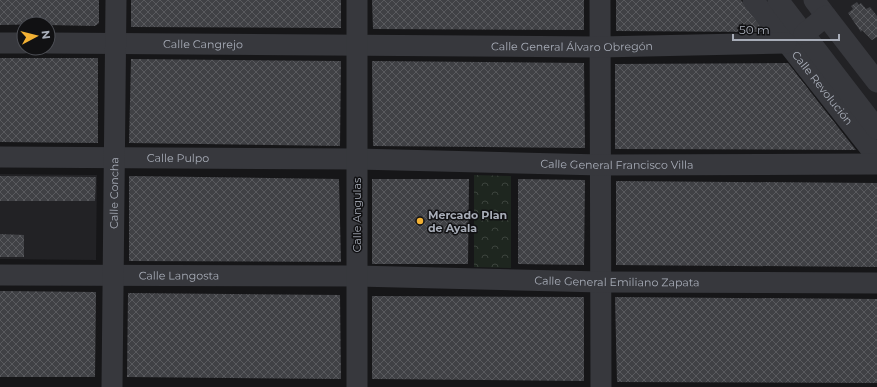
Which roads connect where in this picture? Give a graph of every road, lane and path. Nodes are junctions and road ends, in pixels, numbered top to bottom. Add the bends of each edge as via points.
1 (116, 0) edge
2 (357, 0) edge
3 (600, 0) edge
4 (752, 0) edge
5 (778, 0) edge
6 (820, 8) edge
7 (804, 34) junction
8 (0, 43) edge
9 (16, 43) edge
10 (56, 43) edge
11 (116, 43) junction
12 (786, 43) junction
13 (357, 44) junction
14 (600, 46) junction
15 (877, 82) edge
16 (877, 129) edge
17 (0, 157) edge
18 (877, 158) edge
19 (114, 159) junction
20 (356, 159) junction
21 (877, 164) edge
22 (601, 165) junction
23 (0, 275) edge
24 (114, 276) junction
25 (357, 276) junction
26 (601, 282) junction
27 (877, 283) edge
28 (112, 387) edge
29 (357, 387) edge
30 (602, 387) edge

1 - 11 street, Calle Concha
2 - 13 street, Calle Angulas
3 - 14 street
4 - 12 street, Calle Revolución
5 - 7 street
6 - 7 street
6 - 15 street
7 - 16 street
8 - 9 street
10 - 11 street, Calle Cangrejo
11 - 13 street, Calle Cangrejo
11 - 19 street, Calle Concha
12 - 14 street, Calle General Álvaro Obregón
12 - 18 street, Calle Revolución
13 - 14 street, Calle General Álvaro Obregón
13 - 20 street, Calle Angulas
14 - 22 street
17 - 19 street, Calle Pulpo
19 - 20 street, Calle Pulpo
19 - 24 street, Calle Concha
20 - 22 street, Calle General Francisco Villa
20 - 25 street, Calle Angulas
21 - 22 street, Calle General Francisco Villa
22 - 26 street
23 - 24 street, Calle Langosta
24 - 25 street, Calle Langosta
24 - 28 street, Calle Concha
25 - 26 street, Calle General Emiliano Zapata
25 - 29 street, Calle Angulas
26 - 27 street, Calle General Emiliano Zapata
26 - 30 street

